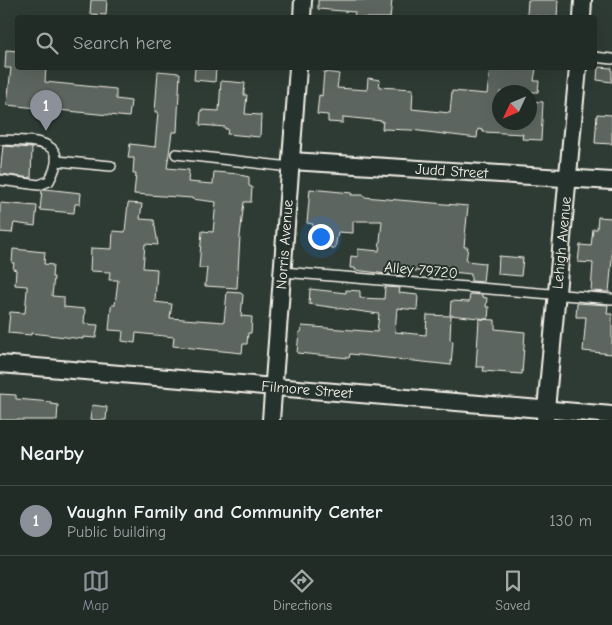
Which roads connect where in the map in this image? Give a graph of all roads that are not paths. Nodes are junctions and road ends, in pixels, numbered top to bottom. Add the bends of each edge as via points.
1 (303, 0) edge
2 (583, 0) edge
3 (302, 15) edge
4 (582, 15) edge
5 (597, 58) edge
6 (612, 59) edge
7 (298, 70) edge
8 (578, 70) edge
9 (0, 140) edge
10 (176, 154) dead end
11 (57, 162) junction
12 (290, 164) junction
13 (111, 166) dead end
14 (568, 178) junction
15 (0, 180) edge
16 (612, 181) edge
17 (283, 272) junction
18 (557, 294) junction
19 (612, 299) edge
20 (0, 364) edge
21 (274, 387) junction
22 (612, 414) edge
23 (545, 415) edge
24 (271, 420) edge

1 - 3 street
2 - 4 street
5 - 6 lane
7 - 12 street, Norris Avenue
8 - 14 street, Lehigh Avenue
9 - 11 lane via 48,144 55,152
10 - 12 lane
11 - 13 lane
11 - 15 lane via 50,181 39,184
12 - 14 street, Judd Street
12 - 17 street, Norris Avenue
14 - 16 street, Judd Street
14 - 18 street, Lehigh Avenue
17 - 18 lane, Alley 79720
17 - 21 street, Norris Avenue
18 - 19 lane, Alley 79720
18 - 23 street, Lehigh Avenue
20 - 21 street, Filmore Street
21 - 23 street, Filmore Street
21 - 24 street, Norris Avenue
22 - 23 street, Filmore Street

